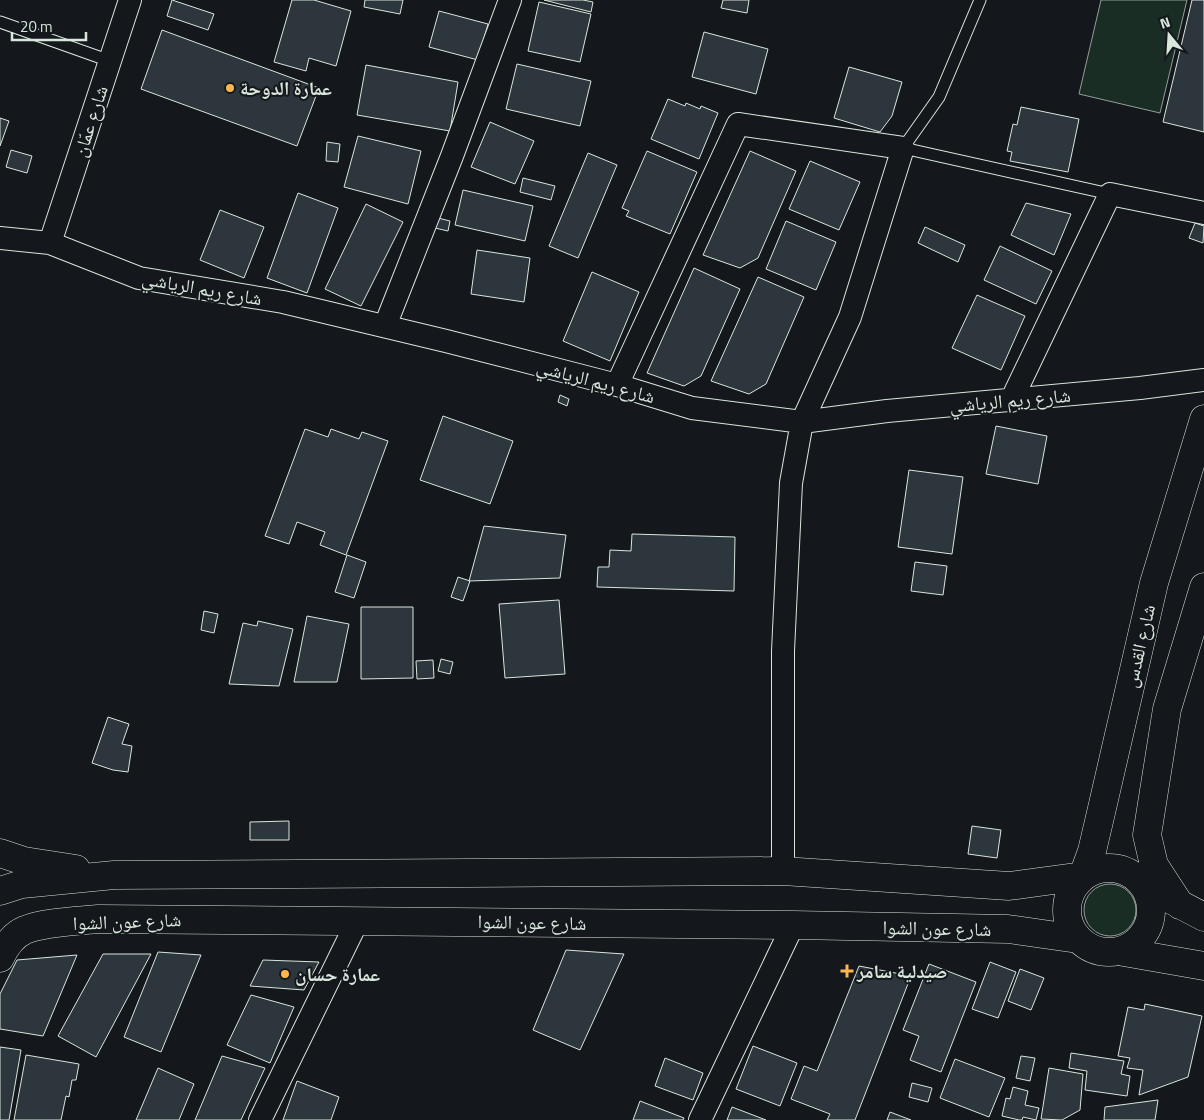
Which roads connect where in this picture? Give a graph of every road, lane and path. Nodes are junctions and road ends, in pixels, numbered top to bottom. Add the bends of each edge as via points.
1 (130, 0) edge
2 (510, 0) edge
3 (980, 0) edge
4 (0, 22) edge
5 (110, 61) junction
6 (903, 148) junction
7 (1110, 194) junction
8 (1204, 213) edge
9 (0, 238) edge
10 (50, 243) junction
11 (385, 326) junction
12 (1204, 380) edge
13 (617, 385) junction
14 (1010, 401) junction
15 (1204, 419) edge
16 (802, 422) junction
17 (1202, 598) edge
18 (1097, 829) junction
19 (1147, 835) junction
20 (0, 853) edge
21 (784, 871) junction
22 (114, 875) junction
23 (1083, 876) junction
24 (1028, 883) junction
25 (1144, 885) junction
26 (0, 891) edge
27 (1192, 911) edge
28 (358, 920) junction
29 (794, 925) junction
30 (1078, 939) junction
31 (1118, 951) junction
32 (0, 958) edge
33 (1204, 966) edge
34 (260, 1120) edge
35 (700, 1120) edge

1 - 5 street, شارع عمّان
2 - 11 street
3 - 6 lane via 939,97
4 - 5 lane
5 - 10 street, شارع عمّان
6 - 7 lane
6 - 13 street via 738,124
6 - 16 street via 850,317
7 - 8 street
7 - 14 street
9 - 10 street, شارع ريم الرياشي
10 - 11 street, شارع ريم الرياشي via 139,278 283,302
11 - 13 street, شارع ريم الرياشي
12 - 14 street, شارع ريم الرياشي
13 - 16 street, شارع ريم الرياشي via 692,408
14 - 16 street, شارع ريم الرياشي
15 - 18 main road, شارع القدس via 1154,583
16 - 21 street via 792,484 783,651
17 - 19 main road via 1167,709
18 - 23 main road, شارع القدس
18 - 24 main road via 1068,860
19 - 25 main road
19 - 27 main road via 1154,864
20 - 22 main road
21 - 22 main road
21 - 24 main road via 1009,886
22 - 26 main road via 22,884
23 - 24 main road
23 - 25 main road via 1108,867 1134,875
23 - 30 main road via 1073,886 1067,900 1066,914
25 - 27 main road
25 - 31 main road via 1151,911 1148,924 1142,936
28 - 29 main road, شارع عون الشوا
28 - 32 main road, شارع عون الشوا via 98,919 24,930 5,946
28 - 34 street
29 - 30 main road, شارع عون الشوا via 1008,929
29 - 35 street
30 - 31 main road via 1090,948
31 - 33 main road

